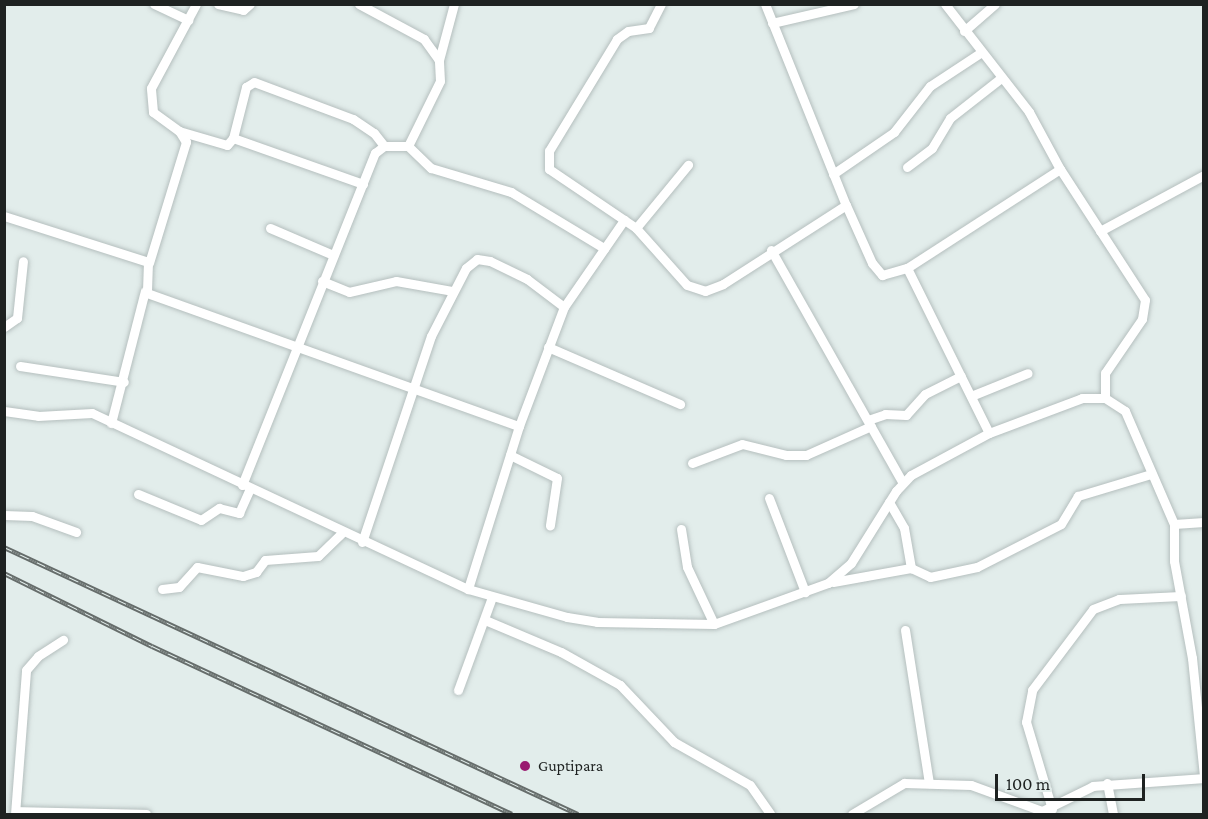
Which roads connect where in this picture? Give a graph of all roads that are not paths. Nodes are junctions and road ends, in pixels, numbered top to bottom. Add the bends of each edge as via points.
1 (154, 4) edge
2 (196, 4) edge
3 (218, 4) edge
4 (250, 4) edge
5 (359, 4) edge
6 (454, 4) edge
7 (662, 4) edge
8 (765, 4) edge
9 (854, 4) edge
10 (945, 4) edge
11 (995, 4) edge
12 (189, 20) junction
13 (772, 23) junction
14 (964, 31) junction
15 (980, 53) junction
16 (439, 60) junction
17 (1001, 78) junction
18 (179, 131) junction
19 (233, 138) junction
20 (384, 146) junction
21 (408, 146) junction
22 (688, 165) dead end
23 (907, 167) dead end
24 (1060, 169) junction
25 (833, 174) junction
26 (1203, 175) edge
27 (363, 184) junction
28 (846, 205) junction
29 (4, 216) edge
30 (624, 220) junction
31 (270, 228) dead end
32 (636, 228) junction
33 (1100, 231) junction
34 (604, 248) junction
35 (771, 250) junction
36 (333, 255) junction
37 (23, 261) dead end
38 (149, 263) junction
39 (907, 268) junction
40 (322, 281) junction
41 (145, 291) junction
42 (453, 291) junction
43 (564, 307) junction
44 (4, 327) edge
45 (295, 345) junction
46 (548, 347) junction
47 (20, 366) dead end
48 (1028, 373) dead end
49 (961, 376) junction
50 (124, 382) junction
51 (415, 389) junction
52 (970, 396) junction
53 (1105, 398) junction
54 (680, 404) dead end
55 (4, 411) edge
56 (111, 423) junction
57 (870, 423) junction
58 (519, 426) junction
59 (988, 433) junction
60 (510, 455) junction
61 (692, 463) dead end
62 (1151, 474) junction
63 (902, 482) junction
64 (246, 486) junction
65 (138, 494) dead end
66 (769, 498) dead end
67 (889, 502) junction
68 (4, 515) edge
69 (1203, 522) edge
70 (1174, 524) junction
71 (550, 525) dead end
72 (681, 529) dead end
73 (76, 532) dead end
74 (342, 533) junction
75 (362, 542) junction
76 (911, 568) junction
77 (828, 583) junction
78 (162, 589) dead end
79 (468, 589) junction
80 (805, 592) junction
81 (1181, 596) junction
82 (492, 597) junction
83 (485, 620) junction
84 (714, 624) junction
85 (905, 630) dead end
86 (63, 640) dead end
87 (458, 690) dead end
88 (1203, 778) edge
89 (929, 783) junction
90 (1107, 783) junction
91 (1052, 809) junction
92 (15, 812) edge
93 (146, 814) edge
94 (771, 814) edge
95 (852, 814) edge
96 (1113, 814) edge

1 - 12 street
2 - 12 street
3 - 4 street via 243,10
5 - 16 street via 424,39
6 - 16 street
7 - 30 street via 649,27 628,31 617,39 546,158 554,173
8 - 13 street
9 - 13 street
10 - 14 street
11 - 14 street
12 - 18 street via 151,88 149,99 153,112
13 - 25 street
14 - 15 street
15 - 17 street
15 - 25 street via 930,86 894,132
16 - 21 street via 440,81
17 - 23 street via 950,118 932,148
17 - 24 street via 1029,112
18 - 19 street via 221,146
18 - 38 street via 186,146
19 - 20 street via 246,87 254,82 353,119 374,133
19 - 27 street
20 - 21 street
20 - 27 street via 376,150
21 - 34 street via 431,168 511,192
22 - 32 street
24 - 33 street
24 - 39 street
25 - 28 street
26 - 33 street
27 - 36 street
28 - 35 street
28 - 39 street via 876,270 888,276
29 - 38 street
30 - 32 street
30 - 34 street
31 - 36 street
32 - 35 street via 687,285 705,291 723,284
33 - 53 street via 1146,306 1142,319 1105,373
34 - 43 street
35 - 57 street
36 - 40 street
37 - 44 street via 17,318
38 - 41 street
39 - 49 street
40 - 42 street via 349,292 396,281
40 - 45 street
41 - 45 street
41 - 50 street
42 - 43 street via 472,261 482,260 527,279
42 - 51 street via 430,336
43 - 46 street
45 - 51 street
45 - 64 street
46 - 54 street
46 - 58 street
47 - 50 street
48 - 52 street
49 - 52 street
49 - 57 street via 925,394 906,415 885,414
50 - 56 street
51 - 58 street
51 - 75 street
52 - 59 street
53 - 59 street via 1069,401
53 - 62 street via 1125,411
55 - 56 street via 38,416 85,412
56 - 64 street
57 - 61 street via 806,455 786,455 742,444
57 - 63 street
58 - 60 street
59 - 63 street
60 - 71 street via 557,478
60 - 79 street
62 - 70 street
62 - 76 street via 1072,499 1061,524 977,567 930,577
63 - 67 street
64 - 65 street via 239,513 219,508 201,520
64 - 74 street
66 - 80 street
67 - 76 street via 904,528
67 - 77 street via 851,563
68 - 73 street via 32,516
69 - 70 street
70 - 81 street via 1174,561
72 - 84 street via 687,567
74 - 75 street
74 - 78 street via 318,556 266,560 256,573 243,576 197,567 179,587
75 - 79 street
76 - 77 street
77 - 80 street
79 - 82 street
80 - 84 street
81 - 88 street via 1192,657
81 - 91 street via 1119,599 1093,609 1032,690 1026,722
82 - 83 street
82 - 84 street via 581,620
83 - 87 street
83 - 94 street via 561,652 620,685 674,742 750,785
85 - 89 street
86 - 92 street via 38,656 26,670
88 - 90 street
89 - 91 street via 971,785 1030,810
89 - 95 street via 895,786
90 - 91 street via 1093,786
90 - 96 street
92 - 93 street

